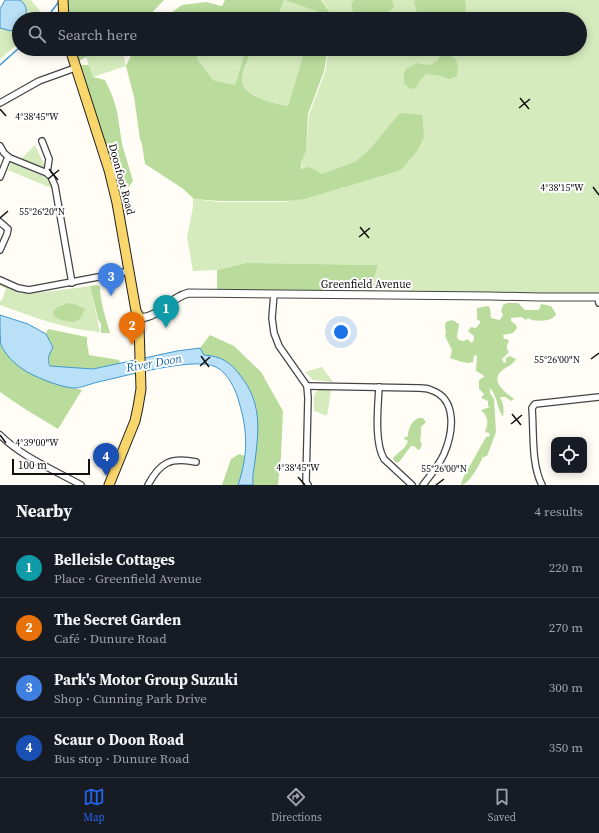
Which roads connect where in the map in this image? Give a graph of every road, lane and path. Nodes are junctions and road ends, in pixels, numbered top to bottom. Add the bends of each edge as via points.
1 (63, 0) edge
2 (64, 12) edge
3 (72, 56) edge
4 (75, 68) junction
5 (0, 103) edge
6 (42, 141) dead end
7 (0, 146) edge
8 (8, 157) junction
9 (47, 173) junction
10 (0, 177) edge
11 (0, 222) edge
12 (0, 250) edge
13 (130, 271) junction
14 (0, 280) edge
15 (72, 282) junction
16 (274, 294) junction
17 (599, 299) edge
18 (140, 318) junction
19 (307, 386) junction
20 (379, 387) junction
21 (599, 396) edge
22 (0, 435) edge
23 (196, 462) dead end
24 (81, 485) edge
25 (109, 485) edge
26 (148, 485) edge
27 (308, 485) edge
28 (412, 485) edge
29 (423, 485) edge
30 (542, 485) edge

1 - 2 main road
3 - 4 main road, Doonfoot Road
4 - 5 street via 39,81
4 - 13 main road, Doonfoot Road via 116,196
6 - 9 street via 49,159
7 - 8 street
8 - 9 street
8 - 10 street
9 - 15 street via 55,186
11 - 12 street via 8,229
13 - 15 street
13 - 18 main road, Doonfoot Road via 136,311
14 - 15 street via 29,290
16 - 17 street, Greenfield Avenue
16 - 18 street, Greenfield Avenue via 189,293 177,298 160,311
16 - 19 street via 274,333 279,346
18 - 25 main road, Doonfoot Road via 141,389 138,407
19 - 20 street
19 - 27 street
20 - 28 street via 378,439 381,454
20 - 29 street via 430,389 438,393 448,404 452,416 451,431 444,454
21 - 30 street via 535,404 532,408 535,464
22 - 24 street via 25,455
23 - 26 street via 185,459 166,462

